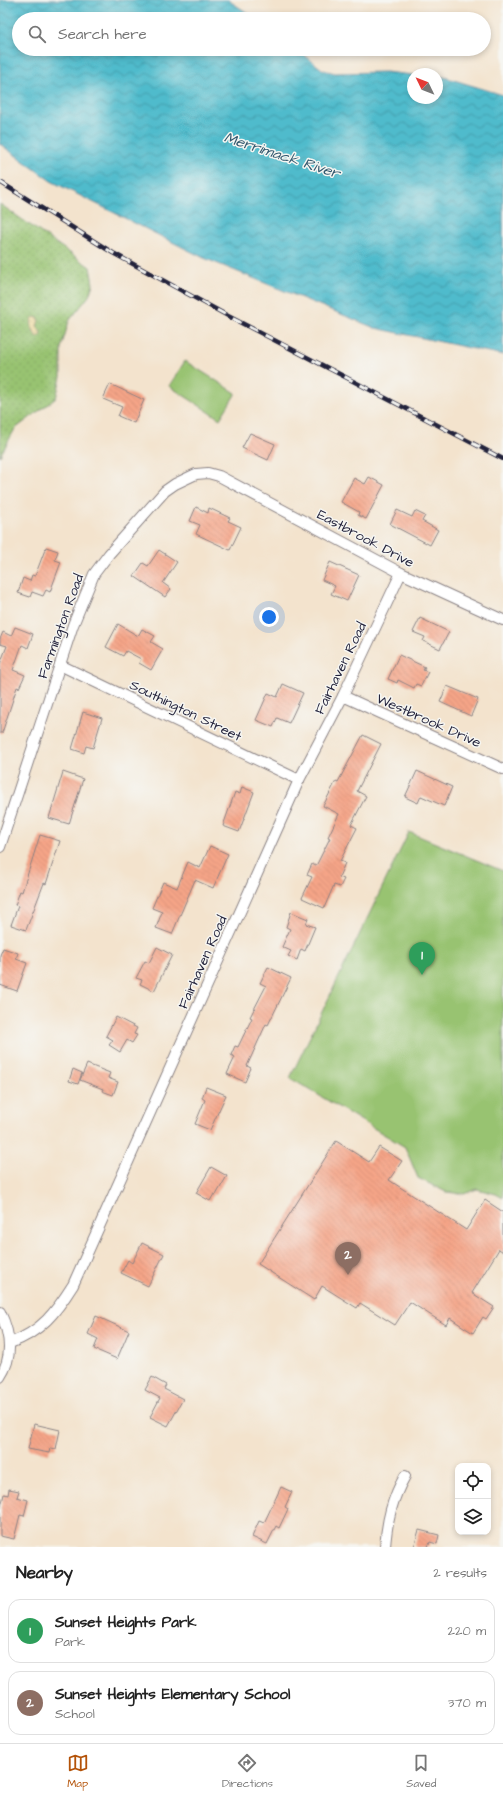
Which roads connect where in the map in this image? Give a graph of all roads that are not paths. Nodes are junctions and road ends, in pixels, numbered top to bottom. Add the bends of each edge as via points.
1 (219, 476) joint
2 (401, 573) junction
3 (503, 620) edge
4 (60, 665) junction
5 (343, 696) junction
6 (503, 769) edge
7 (299, 780) junction
8 (0, 847) edge
9 (0, 1312) edge
10 (10, 1344) junction
11 (0, 1377) edge
12 (405, 1476) dead end
13 (385, 1547) edge

1 - 2 street, Eastbrook Drive
1 - 4 street, Farmington Road via 208,473 196,474 165,491 100,564 73,625
2 - 3 street, Eastbrook Drive
2 - 5 street, Fairhaven Road
4 - 7 street, Southington Street
4 - 8 street, Farmington Road
5 - 6 street, Westbrook Drive
5 - 7 street, Fairhaven Road
7 - 10 street, Fairhaven Road via 73,1284 56,1311 45,1322 25,1338
9 - 10 street
10 - 11 street via 7,1363
12 - 13 street via 392,1504

